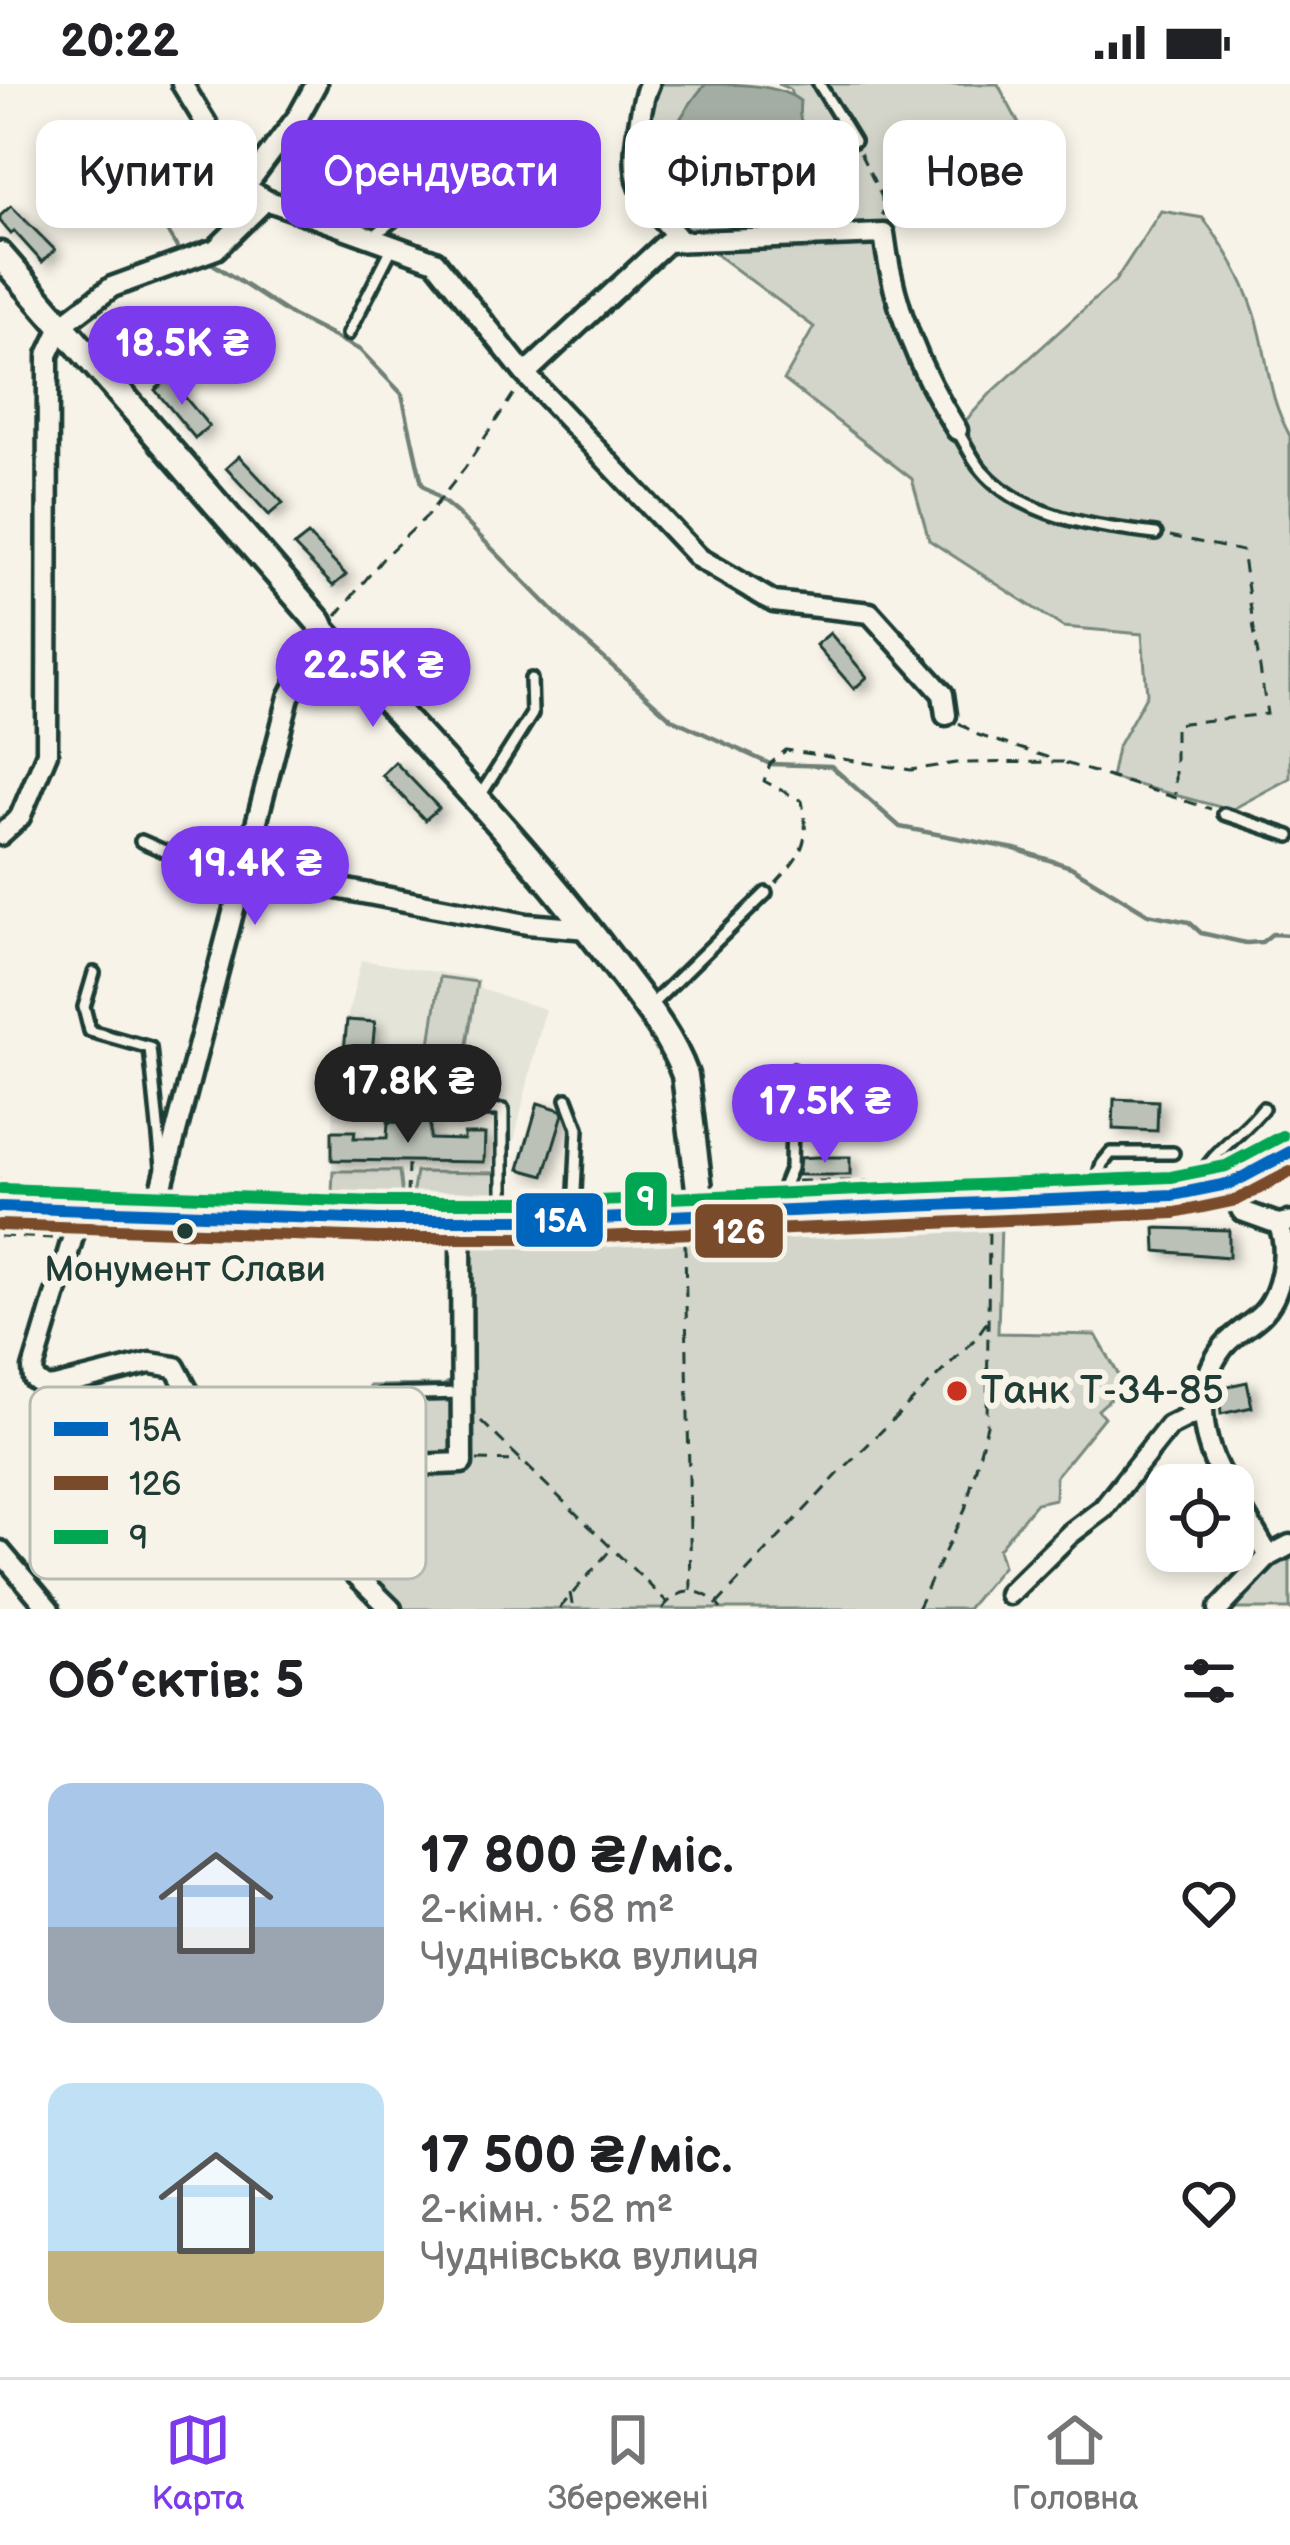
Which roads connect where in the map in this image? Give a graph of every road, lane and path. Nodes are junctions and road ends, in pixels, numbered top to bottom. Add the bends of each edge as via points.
1 (182, 84) edge
2 (316, 84) edge
3 (649, 84) edge
4 (819, 84) edge
5 (204, 120) edge
6 (842, 120) edge
7 (859, 150) edge
8 (257, 171) edge
9 (257, 194) edge
10 (266, 200) junction
11 (384, 228) edge
12 (884, 234) junction
13 (371, 238) junction
14 (681, 241) junction
15 (393, 246) junction
16 (0, 255) edge
17 (10, 283) edge
18 (62, 325) junction
19 (348, 334) dead end
20 (525, 374) junction
21 (957, 430) joint
22 (1156, 534) joint
23 (323, 631) junction
24 (531, 679) dead end
25 (946, 715) joint
26 (1063, 762) junction
27 (1175, 795) junction
28 (478, 800) junction
29 (1223, 814) joint
30 (0, 835) edge
31 (1290, 836) edge
32 (141, 841) dead end
33 (242, 870) junction
34 (766, 893) joint
35 (588, 929) junction
36 (94, 974) dead end
37 (647, 1008) junction
38 (793, 1070) dead end
39 (567, 1099) dead end
40 (368, 1108) dead end
41 (1263, 1108) dead end
42 (1290, 1152) edge
43 (1174, 1153) dead end
44 (407, 1164) dead end
45 (1290, 1166) edge
46 (163, 1178) junction
47 (927, 1181) dead end
48 (1230, 1190) junction
49 (1194, 1192) junction
50 (1091, 1198) junction
51 (788, 1199) junction
52 (407, 1203) dead end
53 (0, 1207) edge
54 (988, 1212) junction
55 (155, 1213) junction
56 (0, 1217) edge
57 (503, 1220) junction
58 (574, 1220) junction
59 (1284, 1223) edge
60 (73, 1229) junction
61 (698, 1230) junction
62 (461, 1231) junction
63 (0, 1236) edge
64 (989, 1318) junction
65 (45, 1387) edge
66 (60, 1387) edge
67 (185, 1387) edge
68 (426, 1397) edge
69 (462, 1398) junction
70 (1203, 1409) junction
71 (463, 1460) junction
72 (522, 1460) junction
73 (1216, 1464) edge
74 (426, 1466) edge
75 (1254, 1531) edge
76 (1290, 1546) edge
77 (612, 1548) junction
78 (0, 1551) edge
79 (1269, 1556) junction
80 (361, 1579) edge
81 (691, 1591) junction
82 (570, 1593) junction
83 (1009, 1594) dead end
84 (667, 1601) junction
85 (719, 1606) edge
86 (49, 1609) edge
87 (391, 1609) edge
88 (559, 1609) edge
89 (573, 1609) edge
90 (662, 1609) edge
91 (917, 1609) edge
92 (1219, 1609) edge

1 - 5 street
2 - 8 street
3 - 14 street via 634,176
4 - 6 lane
7 - 12 path via 882,197
9 - 10 street
10 - 13 street
10 - 18 street via 216,249 112,287
11 - 13 lane
12 - 14 street
12 - 21 street via 911,345
13 - 15 street
14 - 20 street via 667,242
15 - 19 lane
15 - 20 street via 435,261
16 - 17 street
17 - 18 street
18 - 23 street
18 - 30 street via 48,356 47,753 20,817
20 - 23 path via 465,468
20 - 25 street via 699,558 774,602 870,613 943,694
21 - 22 lane via 983,472 1017,499 1092,526
22 - 27 path via 1243,551 1267,714 1175,724
23 - 28 street
23 - 33 street via 289,697
24 - 28 lane via 527,725
25 - 26 path via 978,736
26 - 27 path
26 - 34 path via 911,770 786,750 764,781 802,801 808,832
27 - 29 path
28 - 35 street
29 - 31 lane
32 - 33 lane
33 - 35 street
33 - 46 street
34 - 37 lane
35 - 37 street
36 - 46 lane via 84,1007 90,1031 150,1048
37 - 61 street via 685,1075
38 - 51 lane
39 - 58 lane via 578,1128
40 - 57 lane via 503,1110
41 - 49 lane via 1204,1168
42 - 48 main road
43 - 50 lane via 1111,1153
44 - 52 path
45 - 48 main road
46 - 55 street
47 - 51 path via 805,1180
48 - 49 main road
48 - 54 main road via 1166,1206
48 - 59 street via 1242,1211
49 - 50 main road
50 - 51 main road
51 - 61 main road
53 - 55 main road
54 - 61 main road
54 - 64 path
55 - 57 main road
56 - 60 main road
57 - 58 main road
58 - 61 main road
59 - 70 street via 1276,1294 1217,1357
60 - 62 main road
60 - 63 path
60 - 65 street via 33,1369
61 - 62 main road
61 - 81 path
62 - 69 street
64 - 85 path
64 - 91 path via 989,1409 976,1479
66 - 67 street via 150,1363 175,1367
68 - 69 lane
69 - 71 street
69 - 72 path
70 - 73 street
70 - 83 street via 1169,1426 1103,1509
71 - 72 path
71 - 74 street
72 - 77 path
75 - 79 street
76 - 79 street
77 - 82 path
77 - 84 path
78 - 86 street
79 - 92 street
80 - 87 street
81 - 84 path
81 - 85 path
82 - 88 path
82 - 89 path
84 - 90 path

